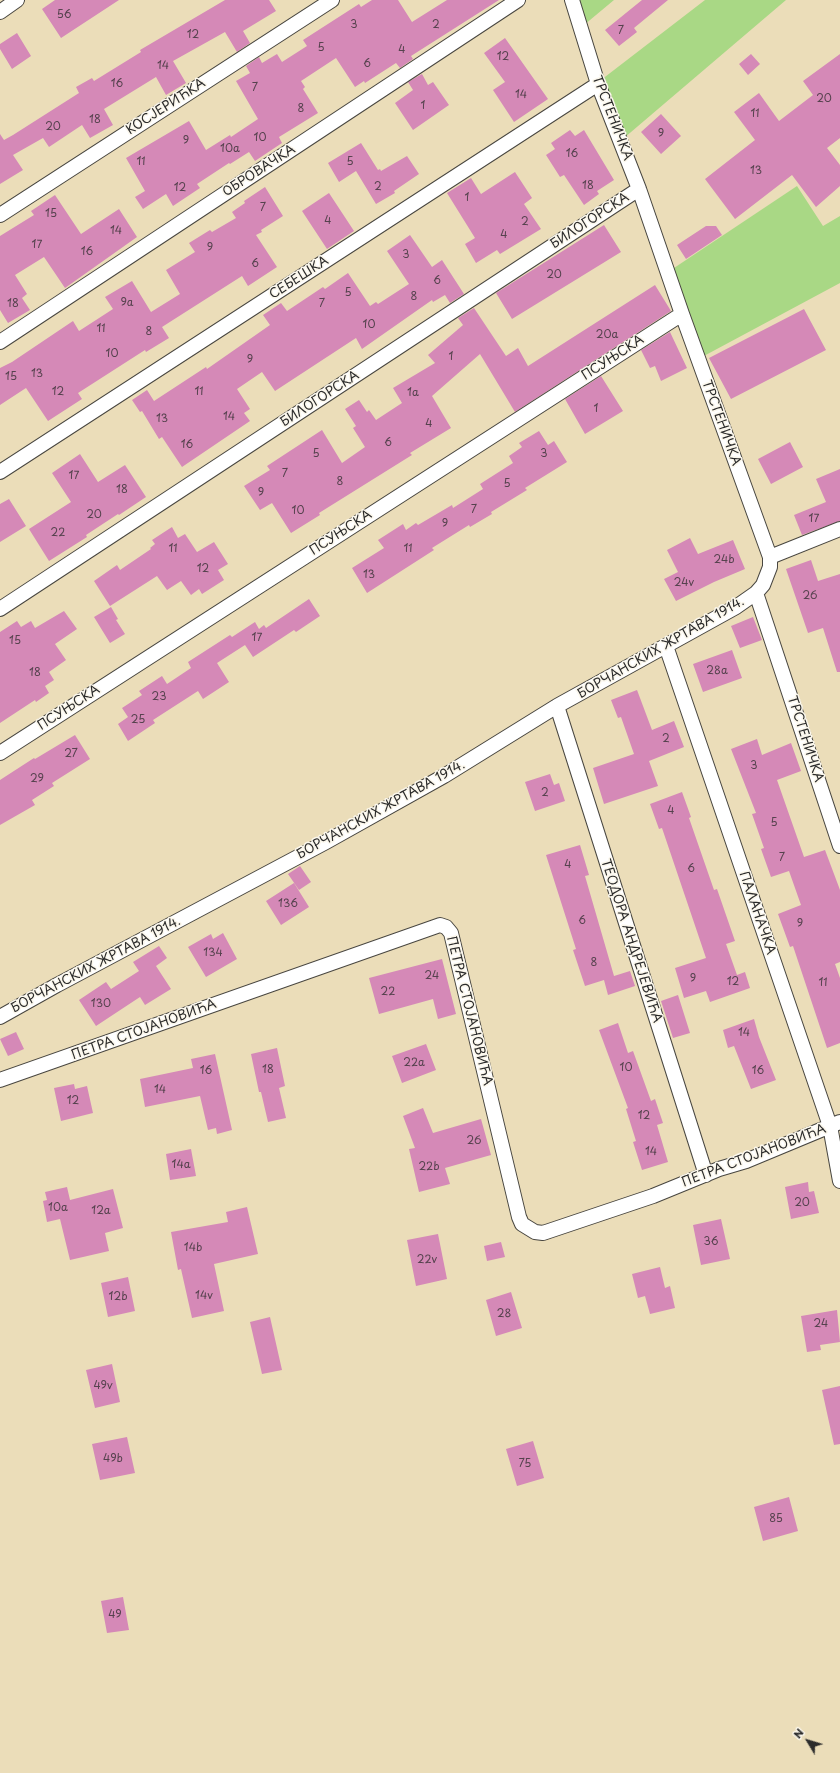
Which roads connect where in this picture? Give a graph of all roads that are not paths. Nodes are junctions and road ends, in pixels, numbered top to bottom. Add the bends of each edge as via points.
1 (17, 0) edge
2 (332, 0) edge
3 (518, 0) edge
4 (572, 0) edge
5 (0, 12) edge
6 (598, 84) junction
7 (639, 189) junction
8 (0, 215) edge
9 (682, 314) junction
10 (0, 342) edge
11 (0, 472) edge
12 (840, 529) edge
13 (770, 557) junction
14 (756, 593) junction
15 (0, 609) edge
16 (666, 646) junction
17 (557, 706) junction
18 (0, 753) edge
19 (840, 846) edge
20 (0, 1018) edge
21 (0, 1080) edge
22 (835, 1124) edge
23 (706, 1175) junction
24 (840, 1181) edge

1 - 5 street
2 - 8 street, КОСЈЕРИЋКА
3 - 10 street, ОБРОВАЧКА
4 - 6 street, ТРСТЕНИЧКА
6 - 7 street, ТРСТЕНИЧКА
6 - 11 street, СЕБЕШКА
7 - 9 street, ТРСТЕНИЧКА
7 - 15 street, БИЛОГОРСКА
9 - 13 street, ТРСТЕНИЧКА
9 - 18 street, ПСУЊСКА
12 - 13 street
13 - 14 street, ТРСТЕНИЧКА via 768,576
14 - 16 street, БОРЧАНСКИХ ЖРТАВА 1914.
14 - 19 street, ТРСТЕНИЧКА
16 - 17 street, БОРЧАНСКИХ ЖРТАВА 1914.
16 - 22 street, ПАЛАНАЧКА
17 - 20 street, БОРЧАНСКИХ ЖРТАВА 1914. via 444,776
17 - 23 street, ТЕОДОРА АНДРЕЈЕВИЋА
21 - 23 street, ПЕТРА СТОЈАНОВИЋА via 440,925 451,933 522,1224 535,1232 543,1233 654,1196
22 - 23 street, ПЕТРА СТОЈАНОВИЋА
22 - 24 street, ПАЛАНАЧКА

